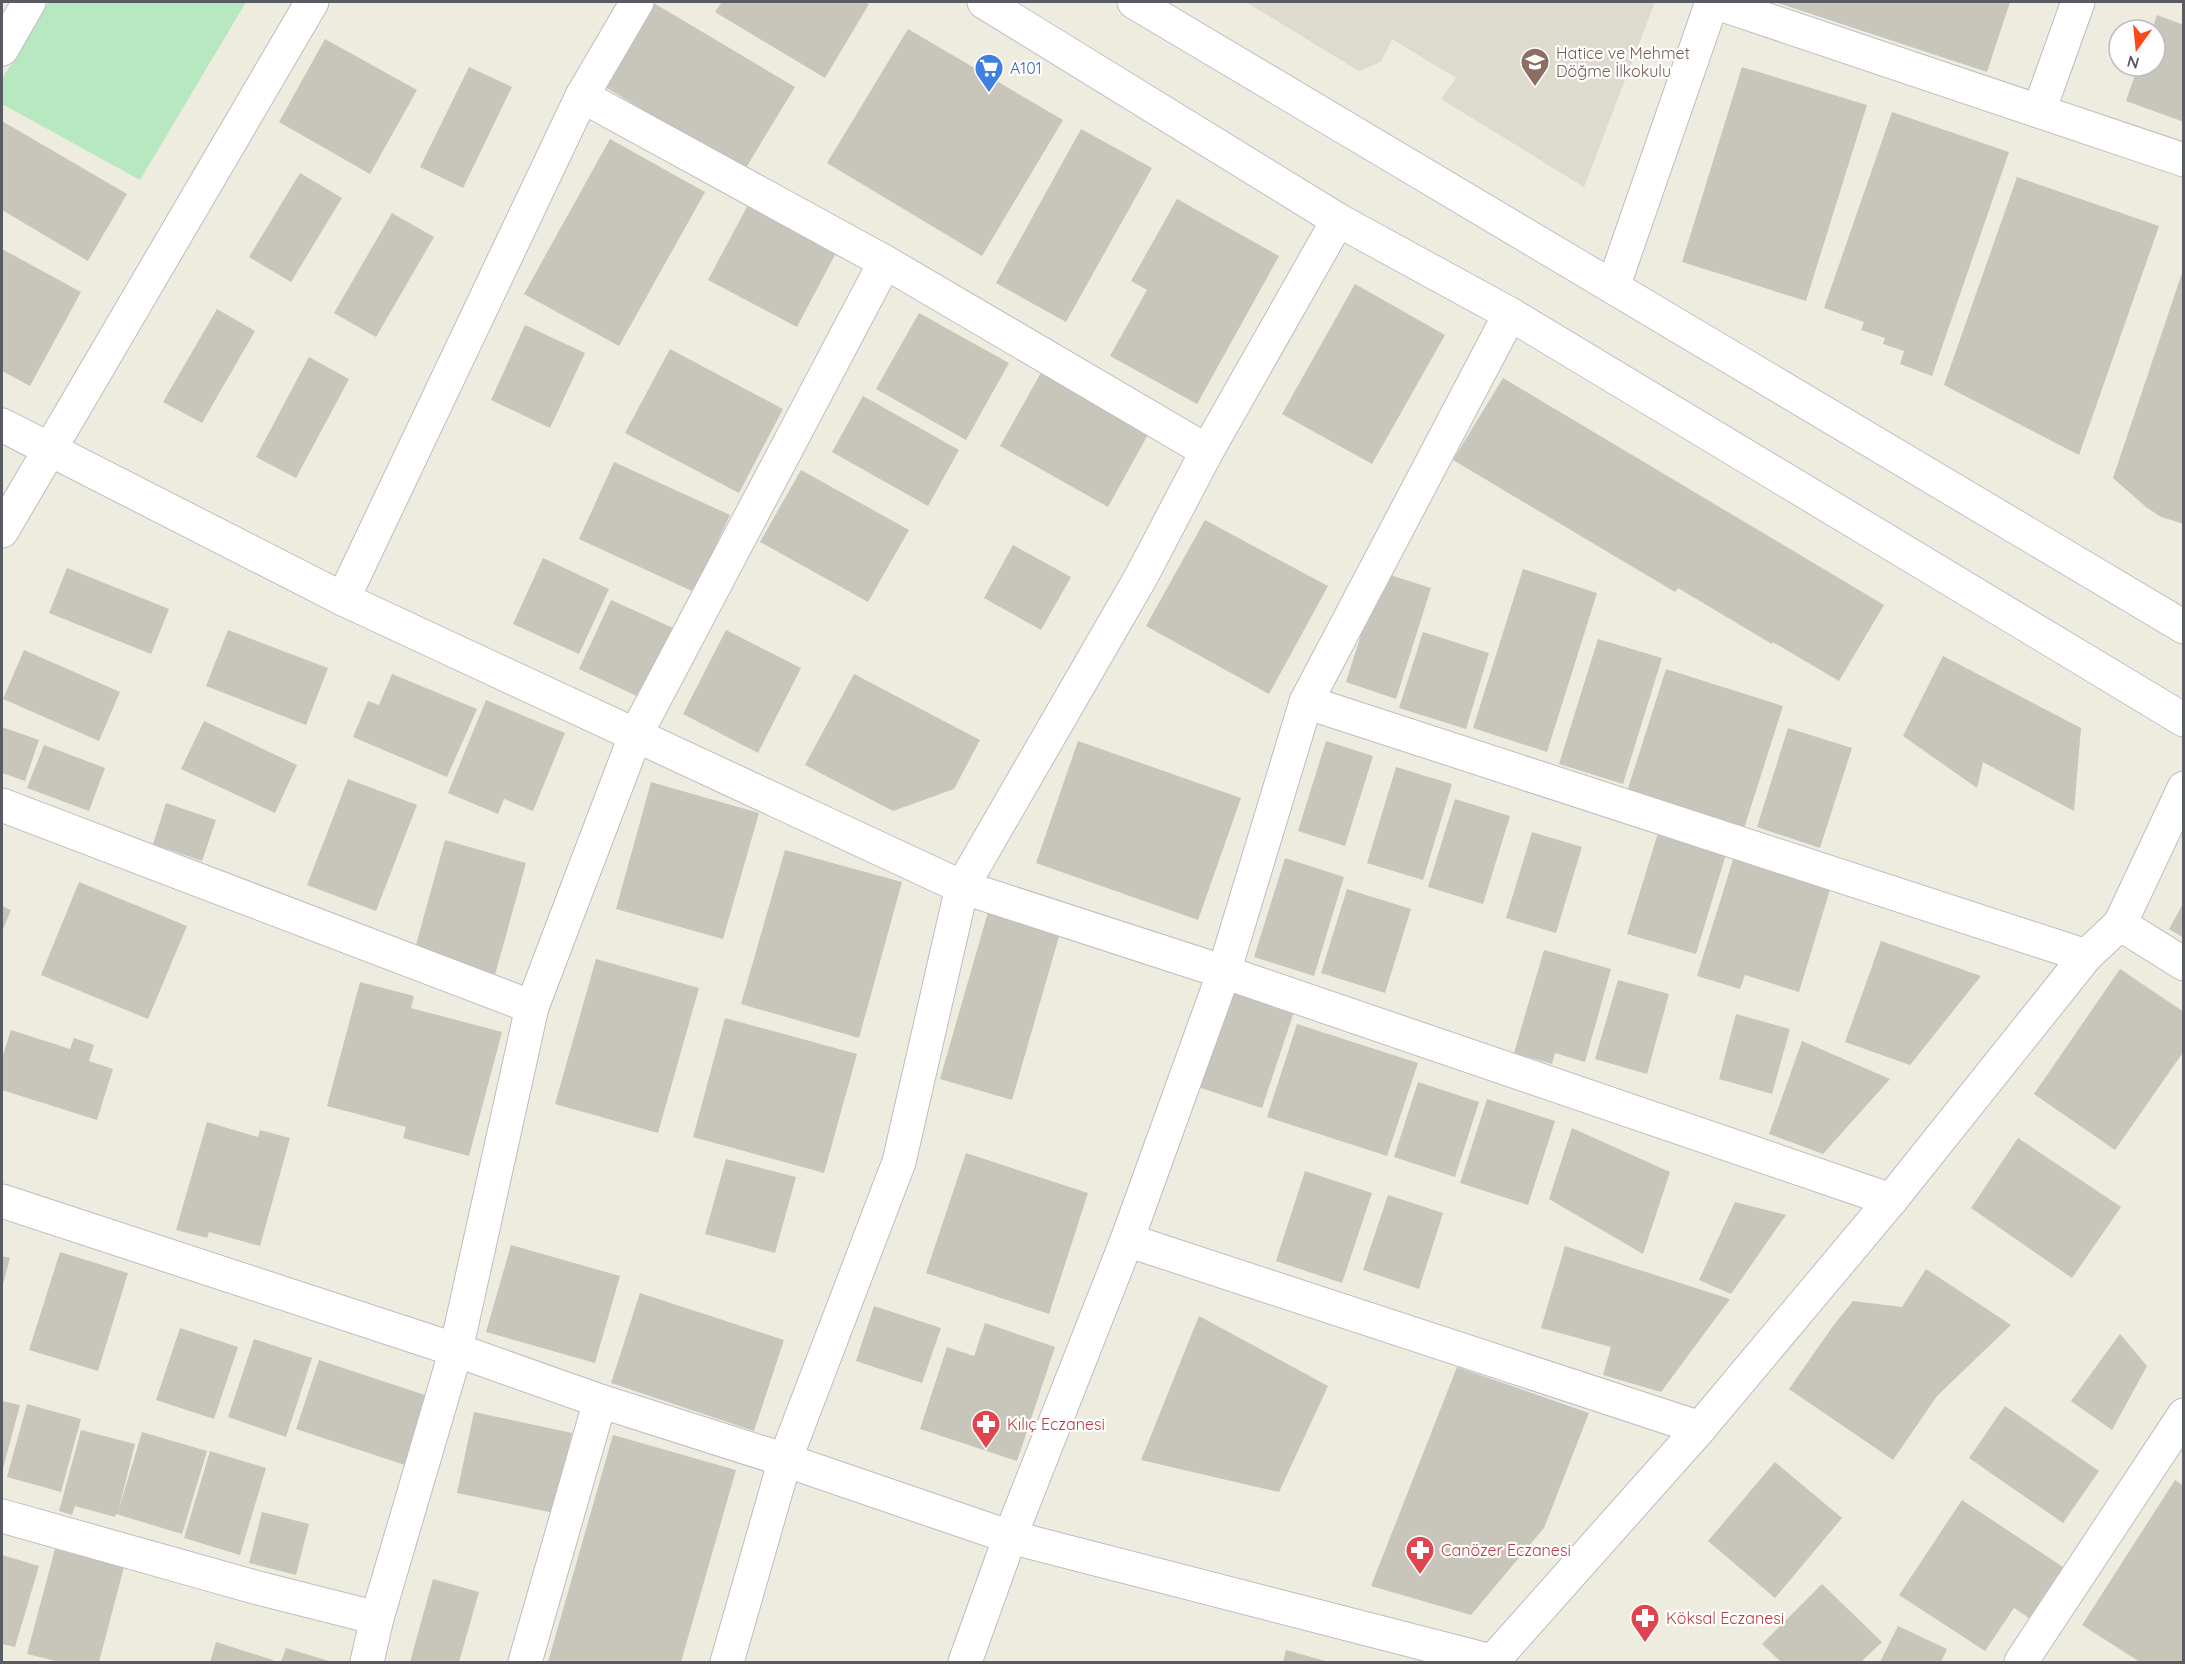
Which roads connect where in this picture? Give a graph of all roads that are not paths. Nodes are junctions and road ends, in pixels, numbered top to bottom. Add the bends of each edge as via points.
1 (29, 2) edge
2 (312, 2) edge
3 (637, 2) edge
4 (984, 2) edge
5 (1134, 2) edge
6 (1713, 2) edge
7 (2078, 2) edge
8 (2, 49) edge
9 (582, 96) junction
10 (2039, 111) junction
11 (2184, 160) edge
12 (1338, 220) junction
13 (885, 262) junction
14 (1612, 288) junction
15 (1510, 314) junction
16 (2, 425) edge
17 (48, 450) junction
18 (1208, 451) junction
19 (2, 531) edge
20 (343, 599) junction
21 (2184, 627) edge
22 (1306, 702) junction
23 (2184, 720) edge
24 (636, 734) junction
25 (2184, 788) edge
26 (2, 805) edge
27 (962, 887) junction
28 (2120, 924) junction
29 (2086, 956) junction
30 (2184, 964) edge
31 (1224, 972) junction
32 (532, 1007) junction
33 (1891, 1200) junction
34 (2, 1201) edge
35 (1127, 1240) junction
36 (456, 1350) junction
37 (600, 1401) junction
38 (2184, 1415) edge
39 (1700, 1428) junction
40 (785, 1460) junction
41 (2, 1516) edge
42 (1010, 1537) junction
43 (378, 1618) junction
44 (367, 1662) edge
45 (525, 1662) edge
46 (727, 1662) edge
47 (965, 1662) edge
48 (1493, 1662) edge
49 (2021, 1662) edge

1 - 8 street
2 - 17 street
3 - 9 street
4 - 12 street
5 - 14 street
6 - 10 street
6 - 14 street
7 - 10 street
9 - 13 street
9 - 20 street
10 - 11 street
12 - 15 street
12 - 18 street
13 - 18 street
13 - 24 street
14 - 21 street
15 - 22 street
15 - 23 street
16 - 17 street
17 - 19 street
17 - 20 street
18 - 27 street via 1142,577
20 - 24 street
22 - 29 street
22 - 31 street
24 - 27 street
24 - 32 street
25 - 28 street
26 - 32 street
27 - 31 street
27 - 40 street via 899,1162
28 - 29 street
28 - 30 street
29 - 33 street
31 - 33 street
31 - 35 street
32 - 36 street
33 - 39 street
34 - 36 street
35 - 39 street
35 - 42 street
36 - 37 street
36 - 43 street
37 - 40 street
37 - 45 street
38 - 49 street
39 - 48 street
40 - 42 street
40 - 46 street
41 - 43 street
42 - 47 street
42 - 48 street
43 - 44 street

